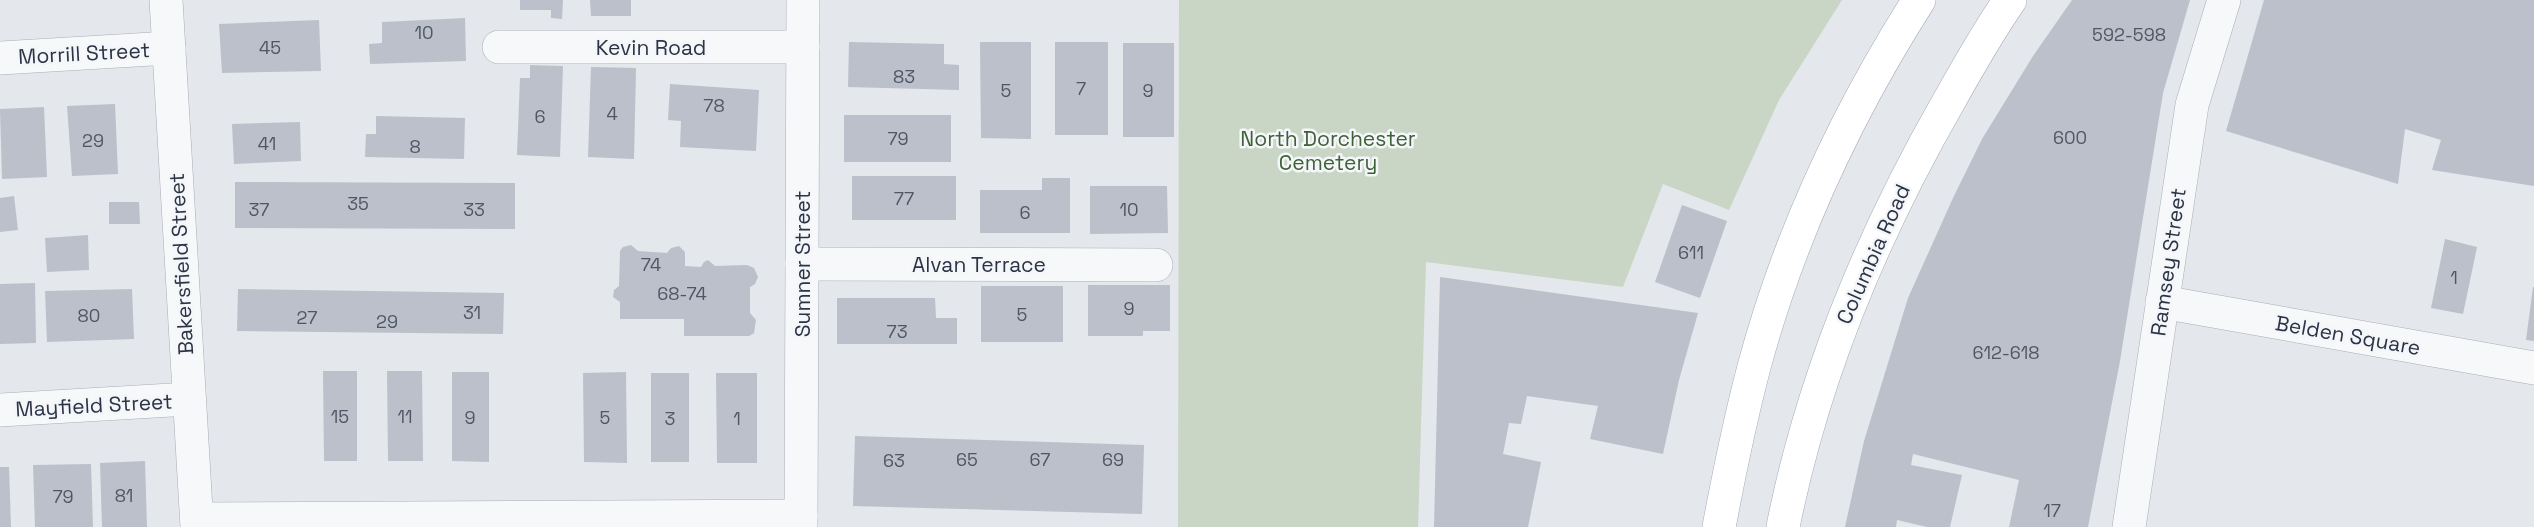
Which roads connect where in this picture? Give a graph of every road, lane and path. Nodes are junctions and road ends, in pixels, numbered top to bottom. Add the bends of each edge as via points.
1 (166, 0) edge
2 (803, 0) edge
3 (1919, 0) edge
4 (2010, 0) edge
5 (2224, 0) edge
6 (499, 47) dead end
7 (803, 47) junction
8 (169, 48) junction
9 (0, 58) edge
10 (802, 264) junction
11 (1156, 265) dead end
12 (2162, 302) junction
13 (2534, 368) edge
14 (189, 399) junction
15 (0, 410) edge
16 (801, 521) edge
17 (197, 523) edge
18 (1719, 527) edge
19 (1783, 527) edge
20 (2129, 527) edge

1 - 8 street, Bakersfield Street
2 - 7 street, Sumner Street
3 - 18 main road via 1857,106 1798,234 1754,367
4 - 19 main road, Columbia Road via 1906,178 1848,306 1802,441
5 - 12 street, Ramsey Street via 2192,105
6 - 7 street, Kevin Road
7 - 10 street, Sumner Street
8 - 9 street, Morrill Street
8 - 14 street, Bakersfield Street
10 - 11 street, Alvan Terrace
10 - 16 street, Sumner Street
12 - 13 street, Belden Square
12 - 20 street, Ramsey Street
14 - 15 street, Mayfield Street
14 - 17 street, Bakersfield Street
16 - 17 street

